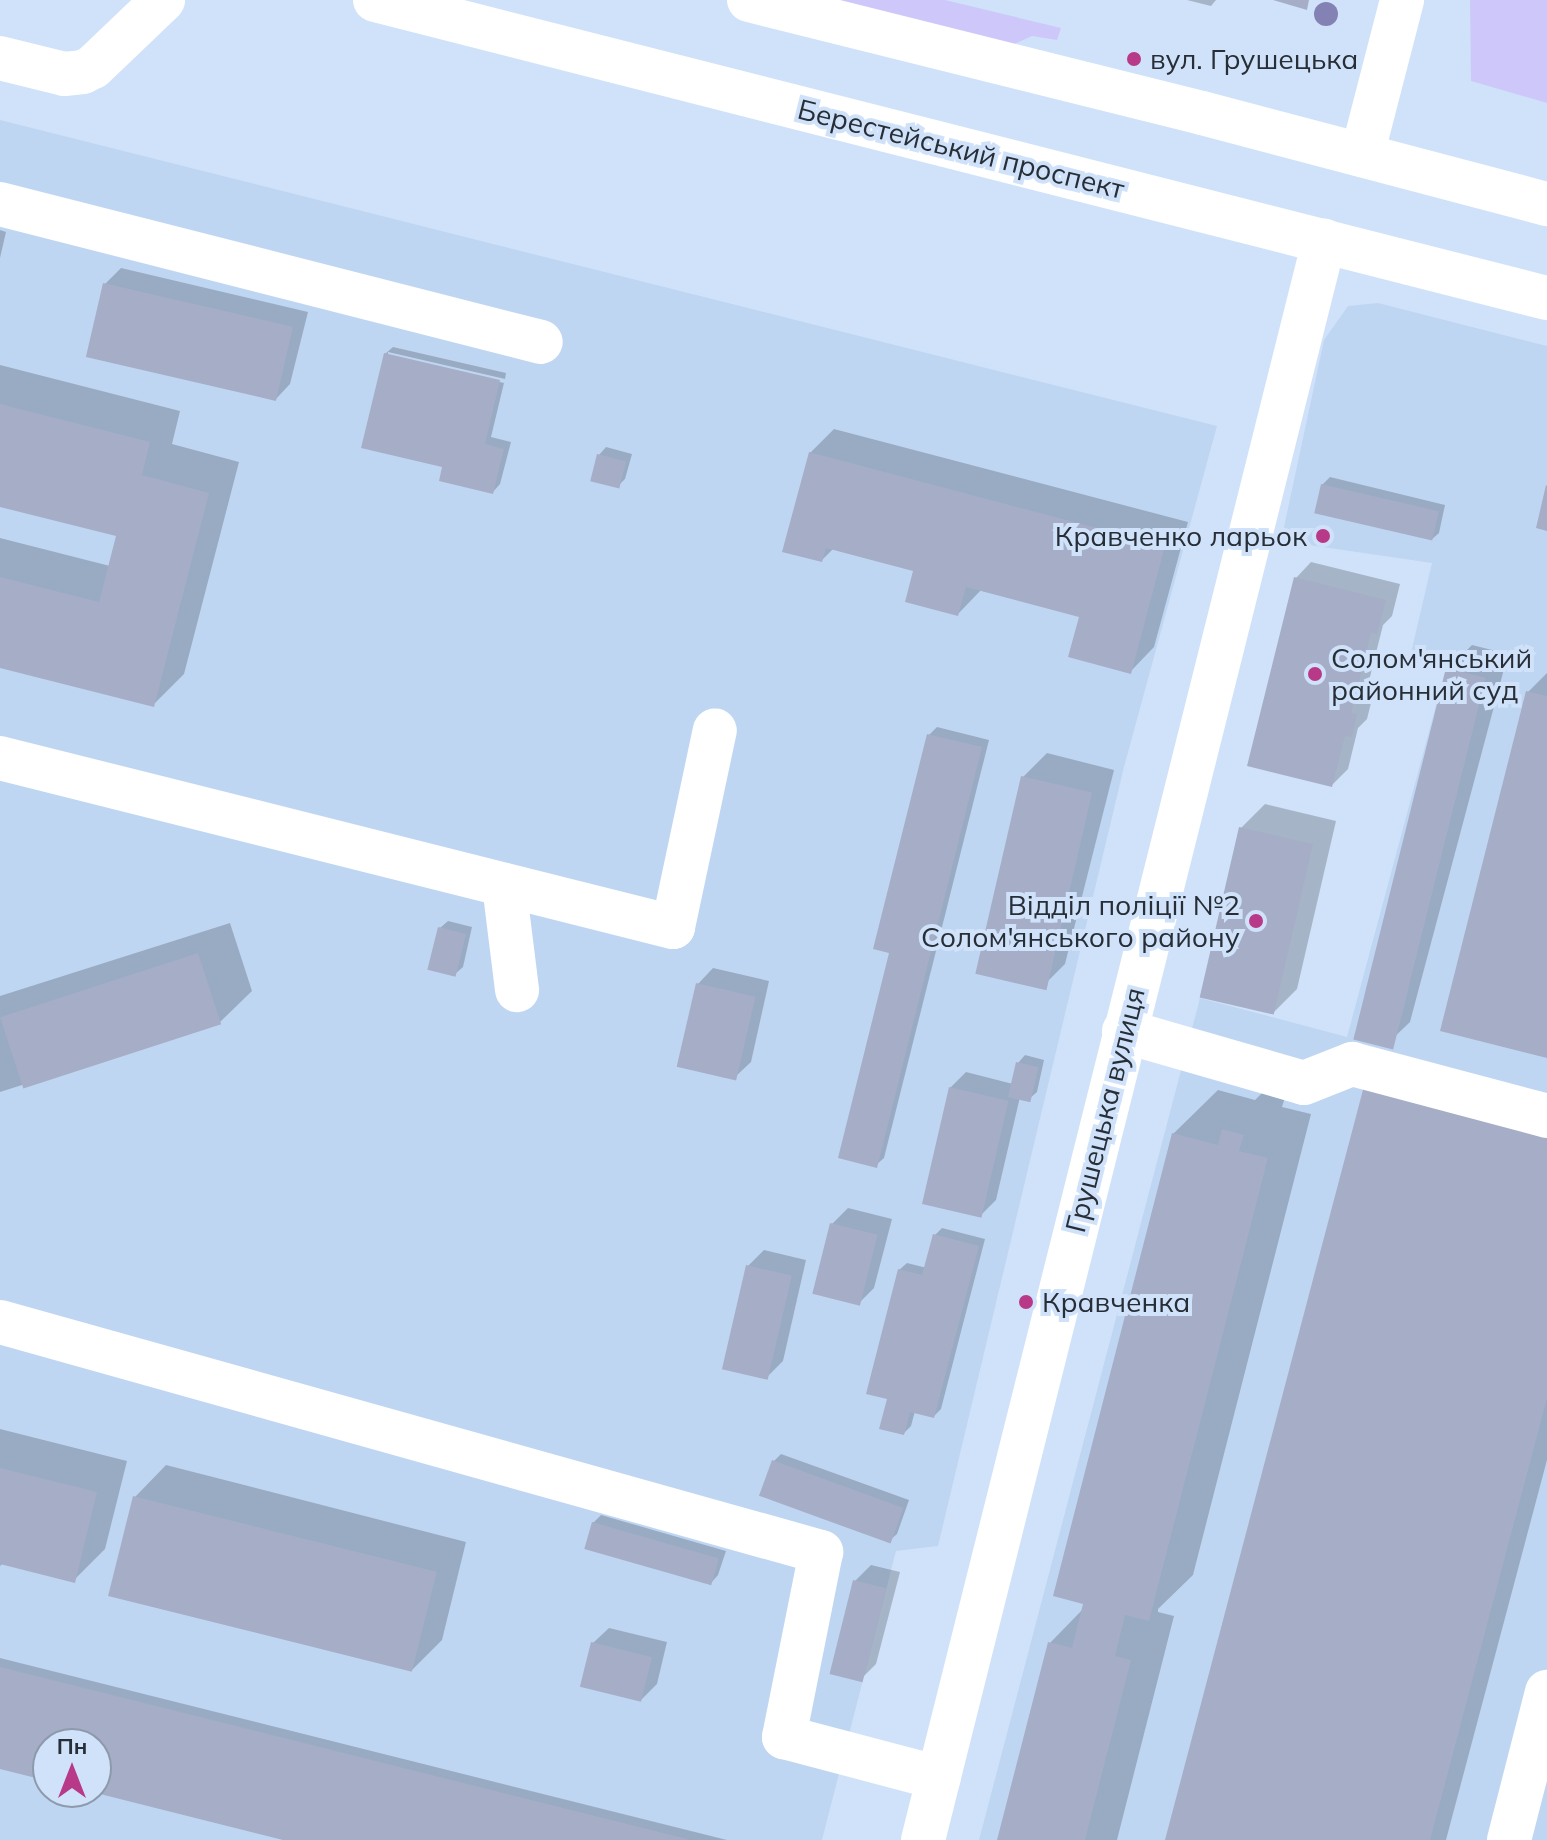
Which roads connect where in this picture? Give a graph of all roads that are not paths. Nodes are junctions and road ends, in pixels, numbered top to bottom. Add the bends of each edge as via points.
1 (163, 0) edge
2 (375, 0) edge
3 (749, 0) edge
4 (1402, 0) edge
5 (0, 58) edge
6 (1362, 155) junction
7 (0, 204) edge
8 (1547, 204) edge
9 (1324, 241) junction
10 (1547, 298) edge
11 (541, 342) dead end
12 (715, 730) dead end
13 (0, 758) edge
14 (504, 885) junction
15 (517, 990) dead end
16 (1124, 1031) junction
17 (1547, 1116) edge
18 (0, 1322) edge
19 (1547, 1692) edge
20 (939, 1778) junction
21 (923, 1840) edge
22 (1509, 1840) edge

1 - 5 main road via 83,72 64,74
2 - 9 main road, Берестейський проспект
3 - 6 main road
4 - 6 main road
6 - 8 main road
7 - 11 main road
9 - 10 main road, Берестейський проспект
9 - 16 main road, Грушецька вулиця
12 - 14 main road via 673,927
13 - 14 main road
14 - 15 main road
16 - 17 main road via 1304,1083 1352,1064
16 - 20 main road, Грушецька вулиця
18 - 20 main road via 821,1552 784,1737
19 - 22 main road
20 - 21 main road, Грушецька вулиця

